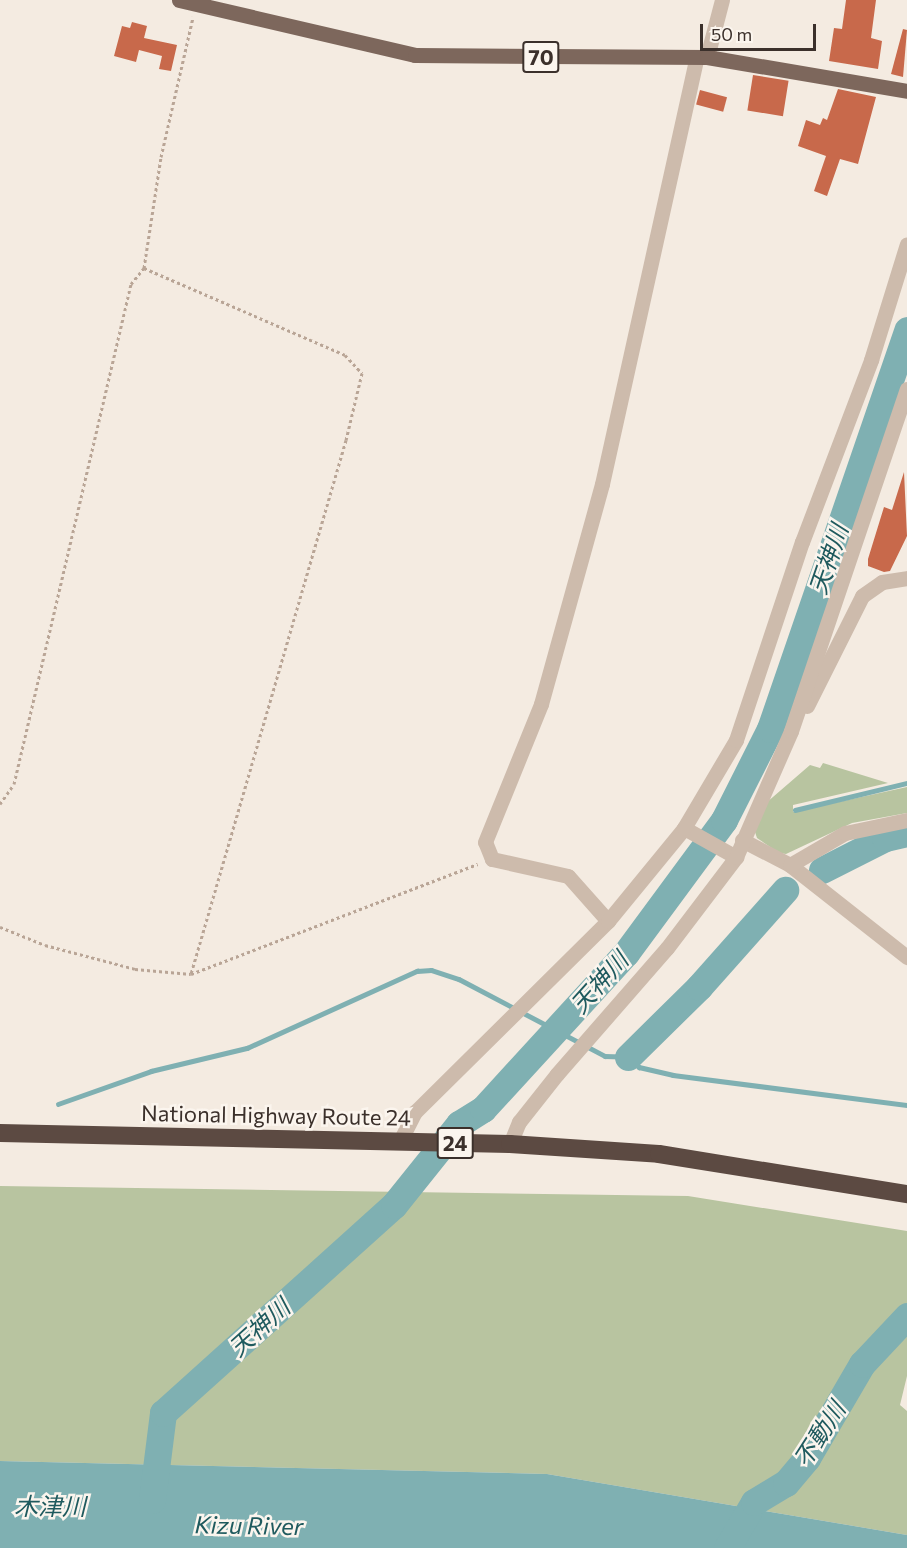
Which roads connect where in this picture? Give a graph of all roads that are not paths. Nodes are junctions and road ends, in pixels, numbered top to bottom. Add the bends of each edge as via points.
1 (178, 0) edge
2 (722, 0) edge
3 (702, 57) junction
4 (907, 91) edge
5 (907, 244) edge
6 (907, 389) edge
7 (907, 578) edge
8 (791, 731) junction
9 (907, 820) edge
10 (688, 830) junction
11 (742, 840) junction
12 (733, 856) junction
13 (790, 864) junction
14 (608, 921) junction
15 (907, 957) edge
16 (0, 1133) edge
17 (400, 1141) junction
18 (510, 1144) junction
19 (907, 1194) edge

1 - 3 main road, 70 via 415,56
2 - 3 street
3 - 4 main road, 70
3 - 14 street via 602,484 541,704 484,842 492,859 568,876
5 - 10 street via 871,360 802,542 736,740
6 - 8 street
7 - 8 street via 882,582 862,596
8 - 11 street
9 - 13 street via 845,833
10 - 12 street
10 - 14 street
11 - 12 street
11 - 13 street
12 - 18 street via 667,948 519,1122
13 - 15 street
14 - 17 street via 416,1112
16 - 17 highway, National Highway Route 24 / 24
17 - 18 highway, National Highway Route 24 / 24
18 - 19 highway, National Highway Route 24 / 24 via 659,1154

